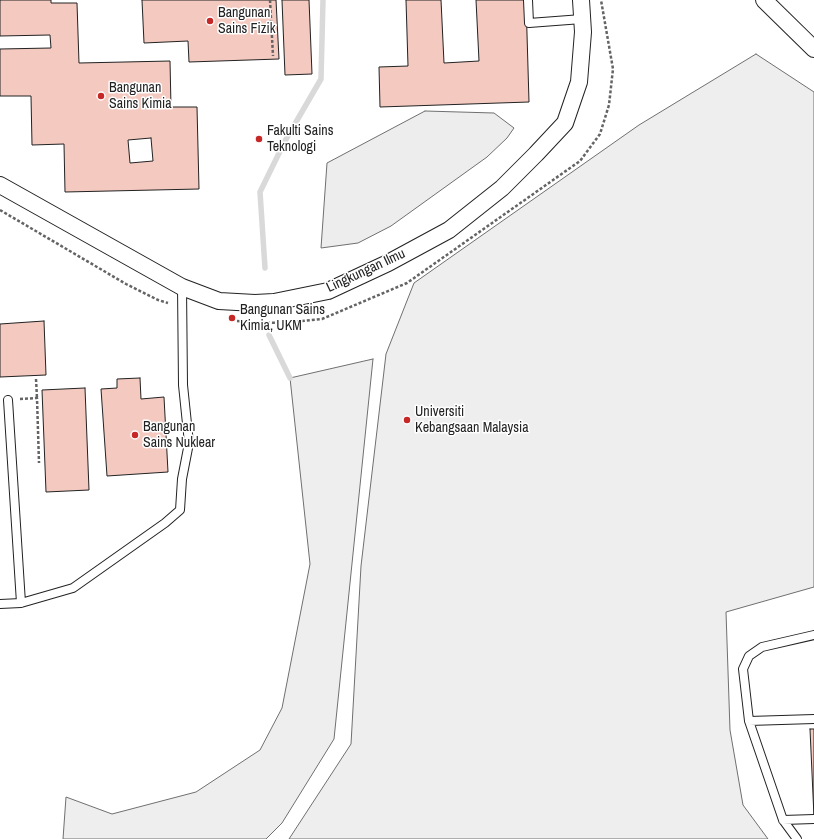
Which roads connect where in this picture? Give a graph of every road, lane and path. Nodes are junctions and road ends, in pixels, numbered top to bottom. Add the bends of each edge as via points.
1 (270, 0) edge
2 (528, 0) edge
3 (582, 0) edge
4 (764, 0) edge
5 (582, 20) junction
6 (814, 49) edge
7 (273, 56) dead end
8 (0, 185) edge
9 (0, 210) edge
10 (182, 287) junction
11 (168, 303) dead end
12 (36, 379) dead end
13 (37, 398) junction
14 (8, 400) joint
15 (39, 463) dead end
16 (21, 603) junction
17 (0, 604) edge
18 (814, 635) edge
19 (814, 719) edge
20 (749, 720) junction
21 (814, 819) edge
22 (783, 820) junction
23 (797, 839) edge

1 - 7 path
2 - 5 lane via 529,23
3 - 5 street, Lingkungan Ilmu
4 - 6 street
5 - 10 street, Lingkungan Ilmu via 579,82 565,123 502,188 449,230 388,263 328,291 274,302 255,303 219,301
8 - 10 street, Lingkungan Ilmu
9 - 11 path via 126,284
10 - 16 lane via 183,385 189,443 182,479 180,510 73,588
12 - 13 path
13 - 14 path
13 - 15 path
14 - 16 lane
16 - 17 lane
18 - 20 lane via 762,647 749,656 743,669
19 - 20 lane
20 - 22 lane
21 - 22 lane
22 - 23 lane

